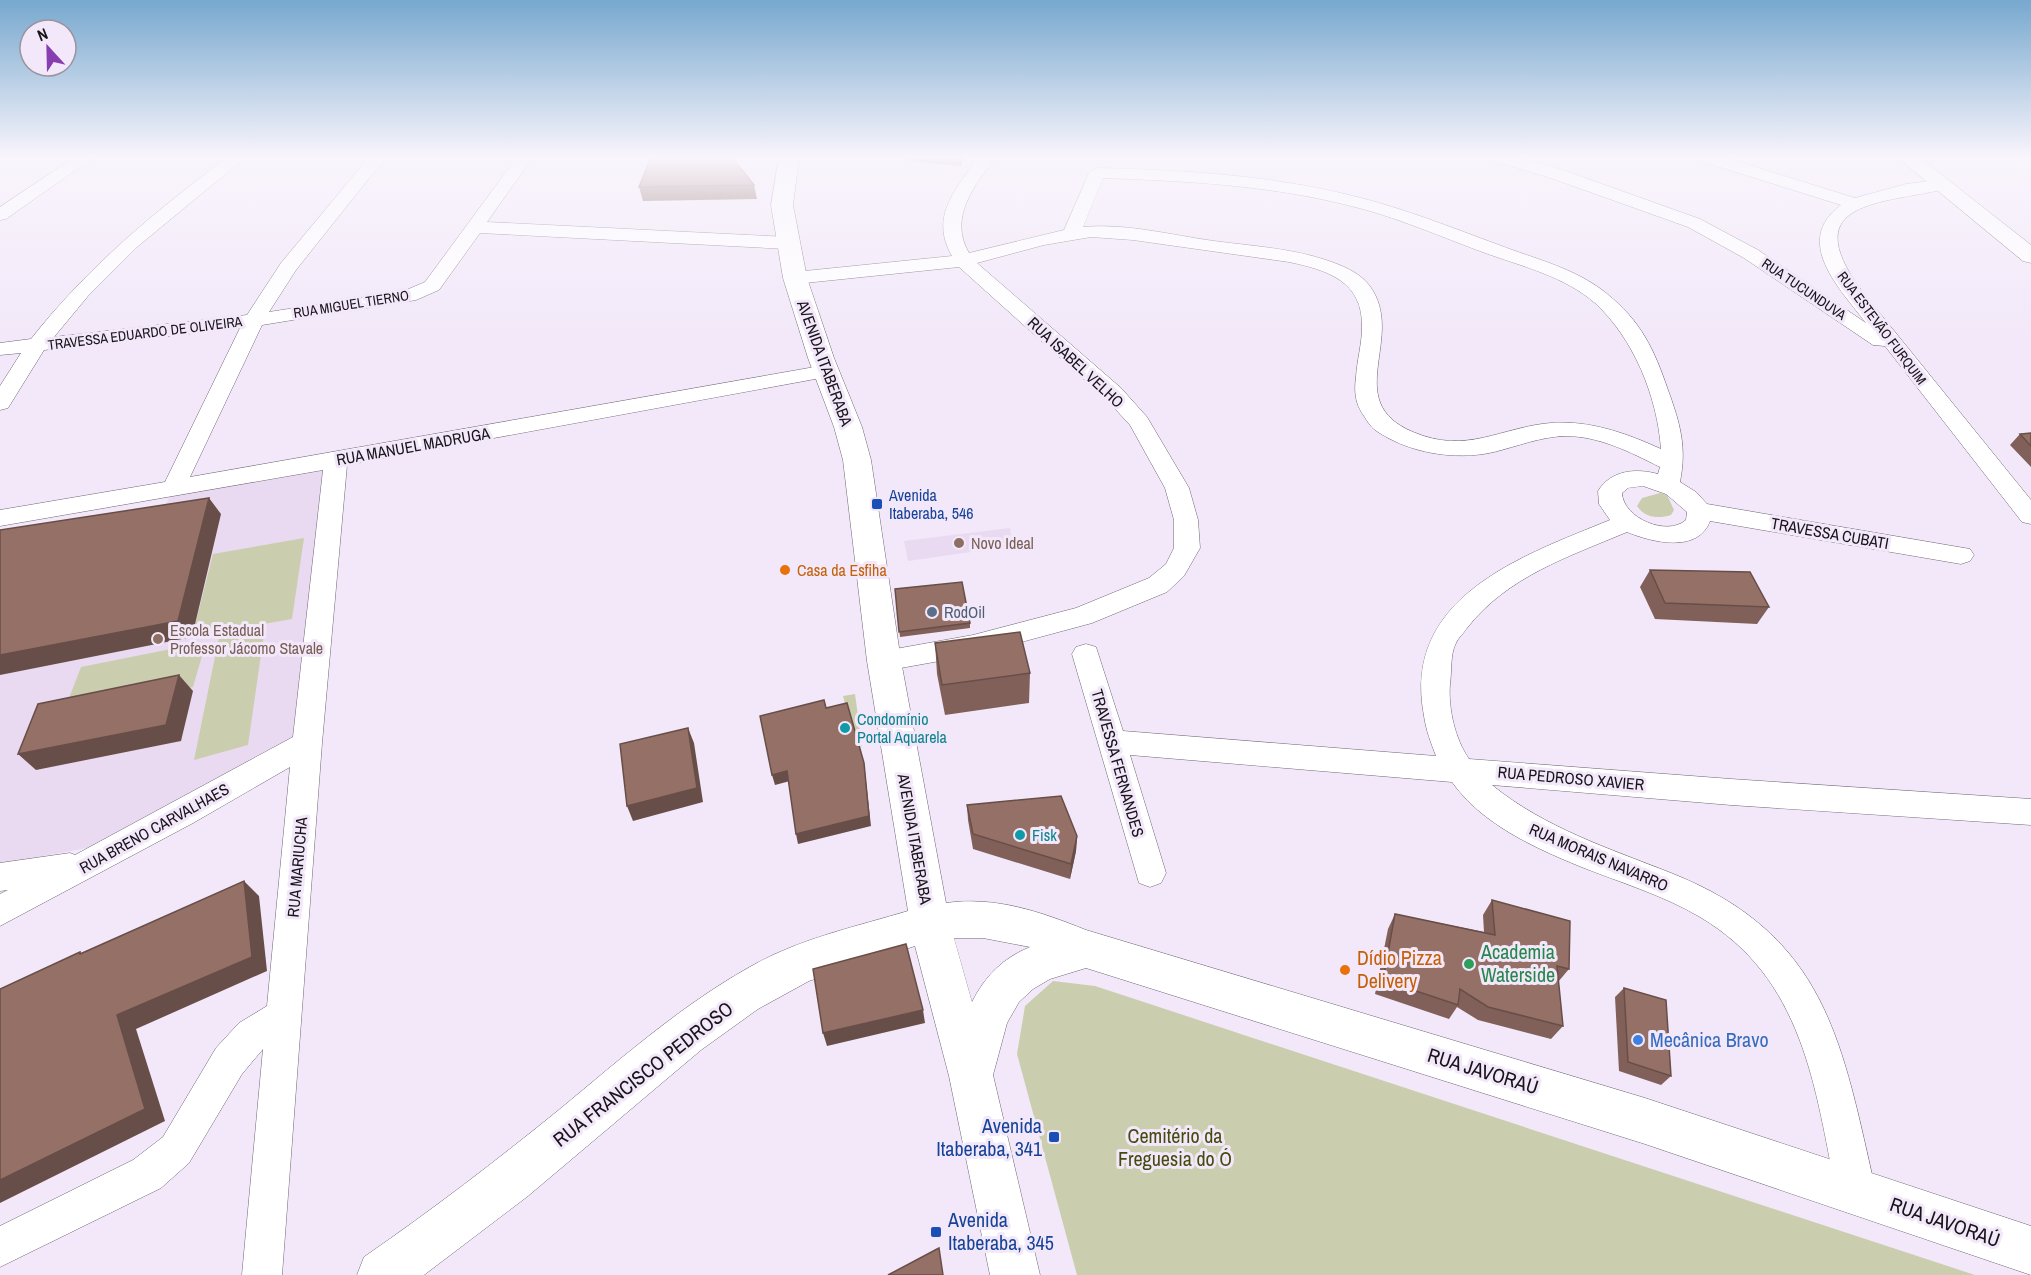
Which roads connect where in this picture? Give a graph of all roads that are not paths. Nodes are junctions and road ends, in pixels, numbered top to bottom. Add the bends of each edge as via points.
1 (163, 216) edge
2 (329, 216) edge
3 (483, 216) edge
4 (784, 216) edge
5 (951, 216) edge
6 (1078, 216) edge
7 (1405, 216) edge
8 (1676, 216) edge
9 (1836, 216) edge
10 (1980, 216) edge
11 (1981, 216) edge
12 (476, 227) junction
13 (1071, 234) junction
14 (2031, 241) edge
15 (788, 243) junction
16 (2031, 256) edge
17 (963, 260) junction
18 (795, 278) junction
19 (254, 320) junction
20 (36, 346) junction
21 (0, 349) edge
22 (1901, 356) junction
23 (826, 371) junction
24 (0, 403) edge
25 (336, 460) junction
26 (1671, 474) junction
27 (173, 489) junction
28 (1699, 511) junction
29 (2031, 516) edge
30 (0, 518) edge
31 (1627, 522) junction
32 (1961, 555) dead end
33 (1086, 654) dead end
34 (884, 661) junction
35 (1112, 742) junction
36 (307, 743) junction
37 (1457, 768) junction
38 (2031, 812) edge
39 (92, 863) junction
40 (1150, 873) dead end
41 (0, 877) edge
42 (0, 911) edge
43 (930, 924) junction
44 (1086, 949) junction
45 (284, 1016) junction
46 (971, 1076) junction
47 (1856, 1192) junction
48 (0, 1247) edge
49 (2031, 1251) edge
50 (262, 1275) edge
51 (382, 1275) edge
52 (1015, 1275) edge

1 - 20 street via 113,261
2 - 19 street via 288,267
3 - 12 street, RUA MIGUEL TIERNO
4 - 15 main road, AVENIDA ITABERABA
5 - 17 street, RUA ISABEL VELHO via 953,246
6 - 13 street
7 - 26 street via 1552,271 1582,284 1600,298 1643,349 1674,445
8 - 22 street, RUA TUCUNDUVA via 1751,254
9 - 22 street, RUA ESTEVÃO FURQUIM via 1828,228 1828,247 1836,266
10 - 16 main road
11 - 14 main road
12 - 15 street
12 - 19 street, RUA MIGUEL TIERNO via 432,286 424,291
13 - 17 street
13 - 26 street via 1113,233 1287,257 1316,263 1350,278 1368,302 1371,315 1364,393 1371,414 1387,429 1405,438 1471,448 1527,434 1581,429 1631,444
15 - 18 main road, AVENIDA ITABERABA
17 - 18 street
17 - 34 street, RUA ISABEL VELHO via 1113,393 1139,422 1177,488 1186,520 1187,548 1175,570 1158,585 1083,616 973,645
18 - 23 main road, AVENIDA ITABERABA
19 - 20 street, TRAVESSA EDUARDO DE OLIVEIRA
19 - 27 street
20 - 21 street, TRAVESSA EDUARDO DE OLIVEIRA
20 - 24 street
22 - 29 street, RUA ESTEVÃO FURQUIM
23 - 25 street, RUA MANUEL MADRUGA
23 - 34 main road, AVENIDA ITABERABA via 857,460
25 - 27 street, RUA MANUEL MADRUGA
25 - 36 street, RUA MARIUCHA
26 - 28 street
26 - 31 street via 1621,481 1610,491 1612,506
27 - 30 street, RUA MANUEL MADRUGA
28 - 31 street via 1698,523 1688,532 1669,535
28 - 32 street, TRAVESSA CUBATI
31 - 37 street, RUA MORAIS NAVARRO via 1498,581 1470,607 1442,643 1435,694 1441,734
33 - 35 street, TRAVESSA FERNANDES
34 - 43 main road, AVENIDA ITABERABA
35 - 37 street, RUA PEDROSO XAVIER
35 - 40 street, TRAVESSA FERNANDES
36 - 39 street, RUA BRENO CARVALHAES
36 - 45 street, RUA MARIUCHA
37 - 38 street, RUA PEDROSO XAVIER
37 - 47 street, RUA MORAIS NAVARRO via 1488,801 1522,825 1696,898 1736,922 1767,952 1796,991 1814,1028
39 - 41 street
39 - 42 street, RUA BRENO CARVALHAES
43 - 44 main road, RUA JAVORAÚ via 969,919 1004,922 1041,931
43 - 46 main road, AVENIDA ITABERABA
43 - 51 main road, RUA FRANCISCO PEDROSO via 774,976 722,1008 533,1161
44 - 46 main road via 1052,956 1018,974 994,999
44 - 47 main road, RUA JAVORAÚ via 1645,1120
45 - 48 street via 252,1035 229,1061 176,1150 147,1174
45 - 50 street, RUA MARIUCHA
46 - 52 main road, AVENIDA ITABERABA
47 - 49 main road, RUA JAVORAÚ

